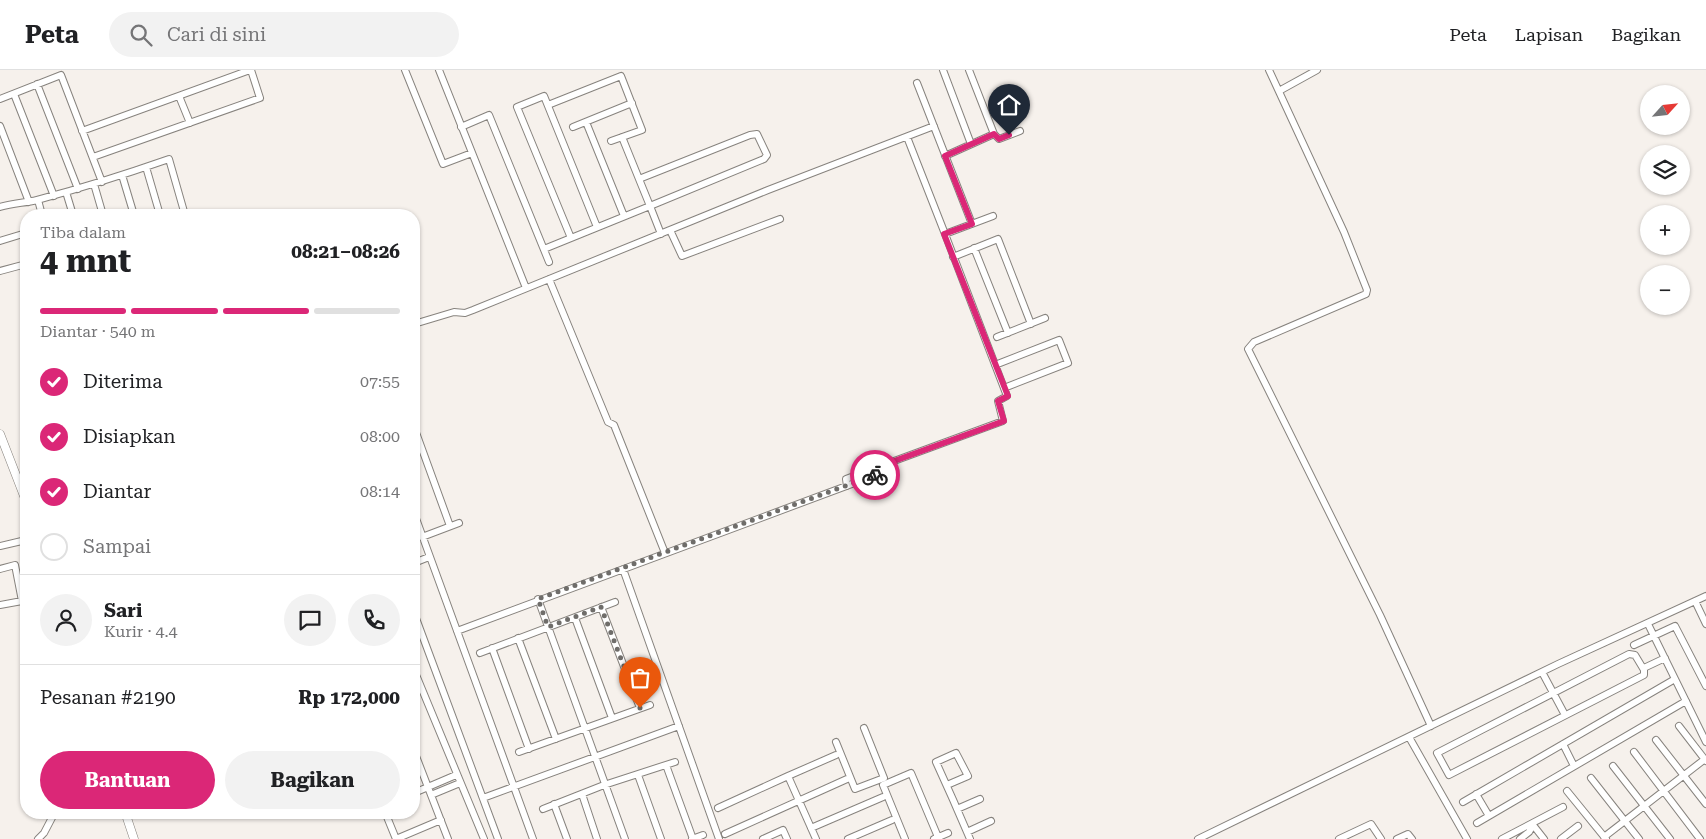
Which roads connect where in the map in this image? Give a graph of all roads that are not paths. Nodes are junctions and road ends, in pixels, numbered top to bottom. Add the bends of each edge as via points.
1 (251, 70) edge
2 (405, 70) edge
3 (439, 70) edge
4 (943, 70) edge
5 (969, 70) edge
6 (1269, 70) edge
7 (1317, 70) edge
8 (917, 83) dead end
9 (37, 84) junction
10 (1278, 91) junction
11 (14, 94) junction
12 (180, 96) junction
13 (0, 99) edge
14 (632, 103) junction
15 (548, 105) junction
16 (586, 122) junction
17 (190, 123) junction
18 (0, 126) edge
19 (934, 126) junction
20 (461, 127) junction
21 (573, 127) dead end
22 (82, 131) junction
23 (1020, 131) dead end
24 (994, 134) junction
25 (622, 137) junction
26 (907, 137) junction
27 (611, 142) dead end
28 (971, 144) junction
29 (472, 153) junction
30 (945, 156) junction
31 (92, 157) junction
32 (146, 167) junction
33 (122, 175) junction
34 (639, 179) junction
35 (102, 182) junction
36 (94, 184) junction
37 (78, 189) junction
38 (66, 192) junction
39 (54, 196) junction
40 (38, 200) junction
41 (29, 202) junction
42 (650, 206) junction
43 (0, 207) edge
44 (40, 209) edge
45 (71, 209) edge
46 (101, 209) edge
47 (132, 209) edge
48 (158, 209) edge
49 (184, 209) edge
50 (624, 216) junction
51 (993, 216) dead end
52 (780, 220) dead end
53 (972, 224) junction
54 (597, 227) junction
55 (670, 230) junction
56 (661, 234) junction
57 (944, 234) junction
58 (20, 235) edge
59 (570, 238) junction
60 (0, 241) edge
61 (974, 248) junction
62 (544, 249) junction
63 (953, 257) junction
64 (549, 262) dead end
65 (20, 266) edge
66 (0, 271) edge
67 (549, 279) junction
68 (526, 288) junction
69 (1045, 318) dead end
70 (420, 322) edge
71 (1031, 324) junction
72 (1008, 333) junction
73 (997, 337) dead end
74 (995, 365) junction
75 (1004, 388) junction
76 (0, 434) edge
77 (420, 444) edge
78 (20, 484) edge
79 (459, 523) dead end
80 (450, 526) junction
81 (420, 531) edge
82 (422, 537) junction
83 (20, 541) edge
84 (0, 546) edge
85 (665, 553) junction
86 (430, 557) junction
87 (420, 561) edge
88 (0, 568) edge
89 (622, 569) junction
90 (20, 591) edge
91 (1706, 596) edge
92 (538, 599) junction
93 (20, 601) edge
94 (1695, 601) junction
95 (615, 602) dead end
96 (0, 605) edge
97 (601, 607) junction
98 (574, 618) junction
99 (1648, 624) junction
100 (1706, 624) edge
101 (548, 627) junction
102 (420, 629) edge
103 (457, 631) junction
104 (1654, 635) junction
105 (518, 638) junction
106 (1634, 645) dead end
107 (492, 648) junction
108 (480, 653) dead end
109 (1665, 658) junction
110 (1646, 667) dead end
111 (1542, 672) junction
112 (1675, 679) junction
113 (1706, 686) edge
114 (420, 690) edge
115 (1552, 693) junction
116 (1686, 701) junction
117 (650, 705) dead end
118 (640, 708) junction
119 (1565, 715) junction
120 (612, 718) junction
121 (680, 726) junction
122 (1431, 726) junction
123 (1679, 726) dead end
124 (586, 728) junction
125 (864, 728) dead end
126 (1410, 737) junction
127 (556, 739) junction
128 (1656, 740) dead end
129 (1705, 740) edge
130 (836, 742) dead end
131 (1563, 744) junction
132 (1694, 745) junction
133 (529, 749) junction
134 (519, 752) dead end
135 (1634, 752) dead end
136 (836, 755) dead end
137 (594, 757) junction
138 (1705, 760) edge
139 (675, 762) dead end
140 (666, 765) junction
141 (1574, 766) junction
142 (1613, 766) dead end
143 (420, 767) edge
144 (456, 775) junction
145 (638, 775) junction
146 (1684, 775) junction
147 (788, 776) junction
148 (1591, 778) dead end
149 (847, 779) dead end
150 (883, 781) junction
151 (460, 783) junction
152 (604, 785) junction
153 (946, 785) junction
154 (513, 787) junction
155 (428, 788) junction
156 (420, 791) edge
157 (1567, 791) dead end
158 (1664, 791) junction
159 (582, 794) junction
160 (1476, 794) junction
161 (431, 795) junction
162 (883, 797) dead end
163 (483, 798) junction
164 (980, 798) dead end
165 (799, 800) junction
166 (1463, 802) dead end
167 (554, 804) junction
168 (1706, 804) edge
169 (1644, 806) junction
170 (1564, 807) dead end
171 (718, 808) dead end
172 (957, 808) junction
173 (543, 809) dead end
174 (1489, 816) junction
175 (51, 819) edge
176 (127, 819) edge
177 (388, 819) edge
178 (441, 820) junction
179 (892, 820) dead end
180 (1625, 821) junction
181 (990, 822) dead end
182 (1477, 823) dead end
183 (1533, 825) junction
184 (1578, 826) dead end
185 (811, 828) junction
186 (967, 832) junction
187 (1570, 832) junction
188 (948, 833) dead end
189 (725, 834) dead end
190 (703, 835) dead end
191 (413, 836) edge
192 (1206, 837) edge
193 (1347, 837) edge
194 (936, 838) edge
195 (1605, 838) edge
196 (38, 839) edge
197 (134, 839) edge
198 (396, 839) edge
199 (448, 839) edge
200 (484, 839) edge
201 (498, 839) edge
202 (533, 839) edge
203 (567, 839) edge
204 (598, 839) edge
205 (625, 839) edge
206 (661, 839) edge
207 (692, 839) edge
208 (719, 839) edge
209 (764, 839) edge
210 (787, 839) edge
211 (816, 839) edge
212 (848, 839) edge
213 (905, 839) edge
214 (970, 839) edge
215 (1198, 839) edge
216 (1339, 839) edge
217 (1381, 839) edge
218 (1397, 839) edge
219 (1412, 839) edge
220 (1467, 839) edge
221 (1502, 839) edge
222 (1520, 839) edge
223 (1544, 839) edge
224 (1561, 839) edge
225 (1575, 839) edge
226 (1639, 839) edge
227 (1670, 839) edge
228 (1700, 839) edge

1 - 12 street
1 - 17 street via 260,98
2 - 29 street via 443,164
3 - 20 street
4 - 28 street
5 - 24 street
6 - 10 street
7 - 10 street
8 - 19 street
9 - 11 street
9 - 22 street via 61,75
9 - 37 street
10 - 122 street via 1344,232 1367,290 1366,294 1254,342 1248,349 1380,615
11 - 13 street
11 - 39 street
12 - 17 street
12 - 22 street
14 - 15 street via 621,76
14 - 16 street
14 - 25 street via 642,130
15 - 54 street
15 - 59 street via 544,96 518,107
16 - 21 street
16 - 50 street
17 - 31 street
18 - 41 street
19 - 26 street
19 - 30 street
20 - 29 street
20 - 62 street via 488,115
22 - 31 street
23 - 24 street via 999,139
24 - 28 street
25 - 27 street
25 - 34 street
26 - 55 street
26 - 57 street
28 - 30 street
29 - 68 street
30 - 53 street
31 - 35 street
32 - 33 street
32 - 48 street
32 - 49 street via 169,159
33 - 35 street
33 - 47 street
34 - 42 street
34 - 42 street via 754,133 759,136 766,154 764,159
35 - 36 street
36 - 37 street
36 - 46 street
37 - 38 street
38 - 39 street
38 - 45 street
39 - 40 street
40 - 41 street
40 - 44 street
41 - 43 street
42 - 50 street
42 - 56 street
50 - 54 street
51 - 53 street
52 - 55 street via 682,256
53 - 57 street
54 - 59 street
55 - 56 street
56 - 67 street
57 - 63 street
58 - 60 street
59 - 62 street
61 - 63 street
61 - 71 street via 998,239
61 - 72 street
62 - 64 street
63 - 74 street
65 - 66 street
67 - 68 street
67 - 85 street via 608,422 614,425
68 - 70 street via 465,313 454,312
69 - 71 street
71 - 72 street
72 - 73 street
74 - 75 street
74 - 75 street via 1059,340 1068,363
75 - 85 street via 1008,396 998,401 1004,421 875,468 876,475
76 - 78 street
77 - 80 street
79 - 80 street
80 - 82 street
81 - 82 street
82 - 86 street
83 - 84 street
85 - 89 street
86 - 87 street
86 - 103 street
88 - 90 street via 15,566
89 - 92 street
89 - 121 street
91 - 94 street
92 - 101 street
92 - 103 street
93 - 96 street
94 - 99 street
94 - 100 street
95 - 97 street
97 - 98 street
97 - 118 street
98 - 101 street
98 - 120 street
99 - 104 street
99 - 111 street
101 - 105 street
101 - 124 street
102 - 163 street
103 - 154 street
104 - 106 street
104 - 109 street
104 - 113 street via 1675,626
105 - 107 street
105 - 127 street
107 - 108 street
107 - 133 street
109 - 110 street
109 - 112 street
111 - 115 street
111 - 122 street
112 - 116 street
112 - 131 street
114 - 144 street
115 - 119 street
115 - 119 street via 1629,654 1635,655 1644,670 1644,675
115 - 119 street via 1437,752 1449,775
116 - 129 street
116 - 141 street
117 - 118 street
118 - 120 street
120 - 124 street
121 - 137 street
121 - 208 street
122 - 126 street
123 - 132 street
124 - 127 street
124 - 137 street
125 - 150 street
126 - 192 street
126 - 220 street
127 - 133 street
128 - 146 street
129 - 132 street
130 - 150 street via 855,789
131 - 141 street
131 - 160 street
132 - 138 street
133 - 134 street
135 - 158 street
136 - 147 street
137 - 152 street
137 - 154 street
138 - 146 street
139 - 140 street
140 - 145 street
140 - 207 street
141 - 174 street
142 - 169 street
143 - 155 street
144 - 151 street
144 - 155 street
145 - 152 street
145 - 206 street
146 - 158 street
146 - 168 street
147 - 165 street
147 - 171 street
148 - 180 street
149 - 165 street
150 - 194 street via 911,774
150 - 213 street
151 - 161 street
151 - 200 street
152 - 159 street
152 - 205 street
153 - 153 street via 936,762 956,753 968,776
153 - 172 street
154 - 163 street
154 - 202 street
155 - 156 street
155 - 161 street
157 - 195 street
158 - 169 street
158 - 228 street
159 - 167 street
159 - 204 street
160 - 166 street
160 - 174 street
161 - 178 street
162 - 185 street
163 - 201 street
164 - 172 street
165 - 185 street
165 - 189 street
167 - 173 street
167 - 203 street
169 - 180 street
169 - 227 street
170 - 183 street
172 - 186 street
174 - 182 street
175 - 196 street
176 - 197 street
177 - 198 street
178 - 191 street
178 - 199 street
179 - 212 street
180 - 195 street
180 - 226 street
181 - 186 street
183 - 221 street
183 - 222 street
183 - 223 street
184 - 187 street
185 - 211 street
186 - 214 street
187 - 224 street
187 - 225 street
188 - 194 street
190 - 207 street
191 - 198 street
192 - 215 street
193 - 216 street
193 - 217 street via 1371,824
209 - 210 street via 783,830
218 - 219 street via 1408,834

